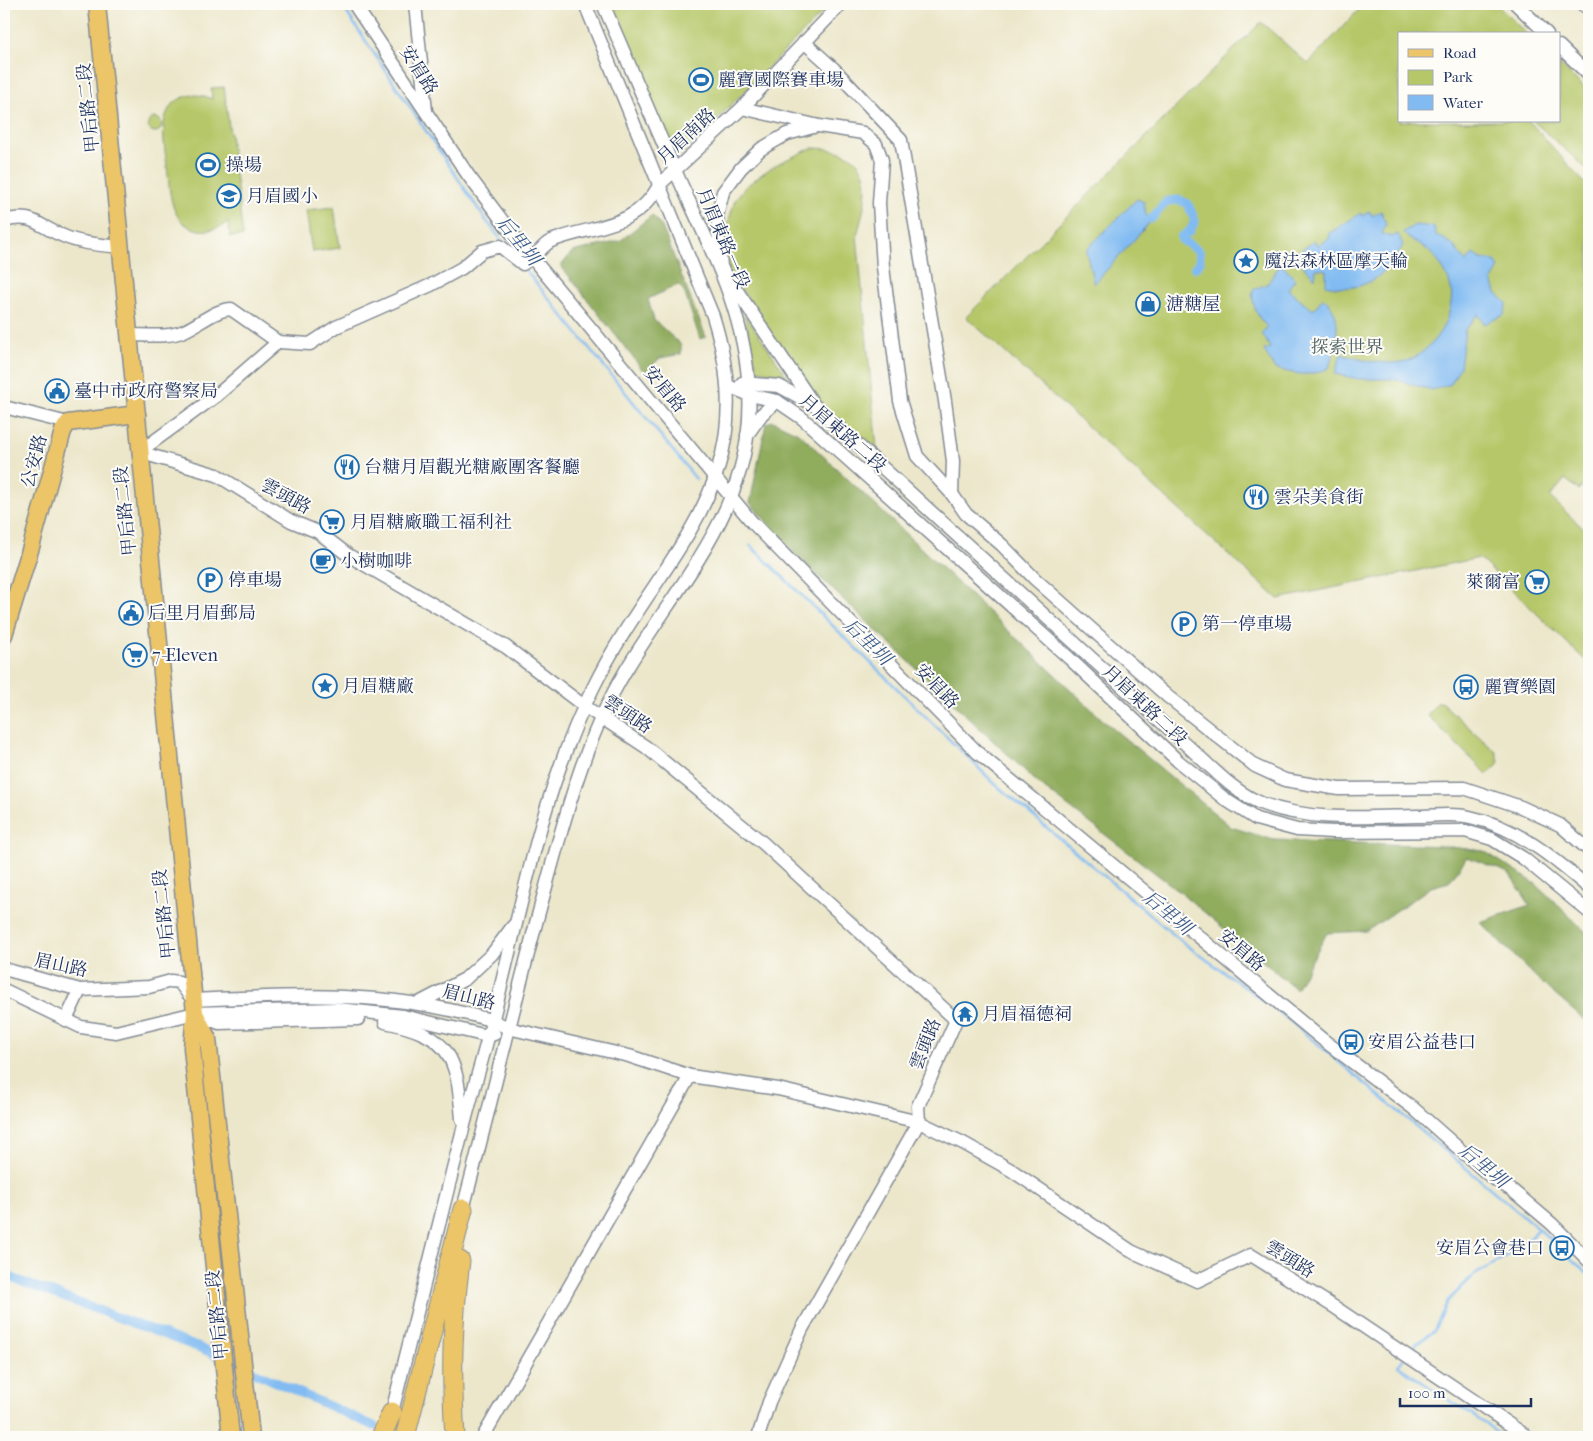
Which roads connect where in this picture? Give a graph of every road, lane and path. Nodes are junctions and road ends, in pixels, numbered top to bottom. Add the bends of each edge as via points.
1 (97, 4) edge
2 (354, 4) edge
3 (415, 4) edge
4 (585, 4) edge
5 (603, 4) edge
6 (841, 4) edge
7 (1516, 4) edge
8 (1582, 4) edge
9 (1589, 9) edge
10 (1545, 32) edge
11 (804, 42) junction
12 (1560, 47) edge
13 (1589, 75) edge
14 (742, 108) junction
15 (426, 114) junction
16 (819, 126) junction
17 (675, 170) junction
18 (660, 184) junction
19 (4, 221) edge
20 (122, 247) junction
21 (528, 261) junction
22 (721, 267) junction
23 (129, 335) junction
24 (278, 342) junction
25 (728, 386) junction
26 (749, 388) junction
27 (777, 401) junction
28 (814, 405) junction
29 (4, 407) edge
30 (137, 414) junction
31 (68, 423) junction
32 (747, 435) junction
33 (139, 452) junction
34 (715, 478) junction
35 (952, 494) junction
36 (732, 498) junction
37 (4, 635) edge
38 (584, 706) junction
39 (601, 716) junction
40 (1589, 850) edge
41 (1589, 888) edge
42 (1589, 912) edge
43 (518, 920) junction
44 (4, 970) edge
45 (4, 990) edge
46 (80, 990) junction
47 (419, 1003) junction
48 (194, 1007) junction
49 (66, 1020) junction
50 (493, 1020) junction
51 (508, 1028) junction
52 (487, 1036) junction
53 (690, 1076) junction
54 (919, 1122) junction
55 (463, 1130) junction
56 (463, 1209) junction
57 (1589, 1261) edge
58 (392, 1412) junction
59 (231, 1437) edge
60 (251, 1437) edge
61 (381, 1437) edge
62 (388, 1437) edge
63 (405, 1437) edge
64 (455, 1437) edge
65 (484, 1437) edge
66 (758, 1437) edge
67 (1528, 1437) edge

1 - 20 main road, 甲后路二段
2 - 15 street, 安眉路
3 - 15 street
4 - 18 street
5 - 17 street, 月眉東路一段
6 - 11 street, 月眉南路
7 - 10 street
8 - 9 street
11 - 14 street, 月眉南路
11 - 35 street via 901,140 945,401 953,460
12 - 13 street
14 - 16 street
14 - 17 street, 月眉南路
15 - 21 street, 安眉路
16 - 22 street via 787,134 761,149 723,192 717,216
16 - 35 street via 863,133 876,144 882,160 879,203 883,267 900,401 917,456
17 - 18 street, 月眉南路
17 - 22 street, 月眉東路一段
18 - 21 street, 月眉南路 via 651,200 624,220 606,228 552,240
18 - 25 street via 713,316 724,350
19 - 20 street via 18,217 34,219 62,236
20 - 23 main road, 甲后路二段
21 - 24 street via 500,246 482,251 454,272 336,327 310,344
21 - 34 street, 安眉路
22 - 26 street, 月眉東路一段 via 745,346
22 - 28 street
23 - 24 street via 183,332 222,310 230,309
23 - 30 main road, 甲后路二段
24 - 33 street via 216,396
25 - 26 street, 月眉東路二段
25 - 34 street via 724,452
26 - 27 street, 月眉東路二段
26 - 28 street, 月眉東路二段 via 779,386
26 - 32 street, 月眉東路一段
27 - 32 street via 762,414
27 - 42 street, 月眉東路二段 via 824,438 1178,760 1226,800 1256,819 1297,830 1465,832 1492,840 1523,858
28 - 41 street, 月眉東路二段 via 1236,787 1262,803 1299,814 1468,816 1497,825 1534,844
29 - 31 street
30 - 31 main road, 公安路
30 - 33 main road, 甲后路二段
31 - 37 main road, 公安路
32 - 36 street, 月眉東路一段 via 741,471
33 - 38 street, 雲頭路 via 217,475 291,521 318,532 348,555 506,647
33 - 48 main road, 甲后路二段
34 - 36 street, 安眉路
34 - 38 street via 681,549 629,626
35 - 40 street via 966,514 1035,579 1168,696 1255,766 1285,780 1339,789 1464,788 1521,807 1560,825
36 - 39 street, 月眉東路一段 via 703,554 626,670
36 - 57 street, 安眉路 via 978,753 1309,1028 1412,1108 1491,1177 1520,1197
38 - 39 street, 雲頭路
38 - 43 street via 564,754
39 - 51 street, 月眉東路一段 via 581,761
39 - 54 street, 雲頭路 via 646,747 763,843 956,1020 918,1106
43 - 47 street via 492,954 465,979
43 - 50 street
44 - 46 street, 眉山路
45 - 49 street, 眉山路
46 - 48 street, 眉山路 via 149,987 179,982
46 - 49 street
47 - 48 street, 眉山路 via 298,995
47 - 50 street, 眉山路
48 - 49 street, 眉山路 via 116,1032 81,1027
48 - 52 street, 眉山路 via 337,1009 403,1016
48 - 55 street via 220,1022 346,1018 418,1029 437,1042 452,1062 458,1078
48 - 59 main road, 甲后路二段 via 192,1048
48 - 60 main road, 甲后路二段 via 208,1039
50 - 51 street, 眉山路
50 - 52 street
51 - 52 street, 眉山路
51 - 53 street, 雲頭路 via 629,1056
51 - 56 street, 月眉東路一段
52 - 55 street
53 - 54 street, 雲頭路 via 778,1089
53 - 65 street
54 - 66 street, 雲頭路 via 802,1329 769,1402
54 - 67 street, 雲頭路 via 1011,1170 1131,1251 1197,1281 1251,1255
55 - 58 street
56 - 63 highway
56 - 64 highway via 463,1243 453,1313 451,1374
58 - 61 highway
58 - 62 highway

